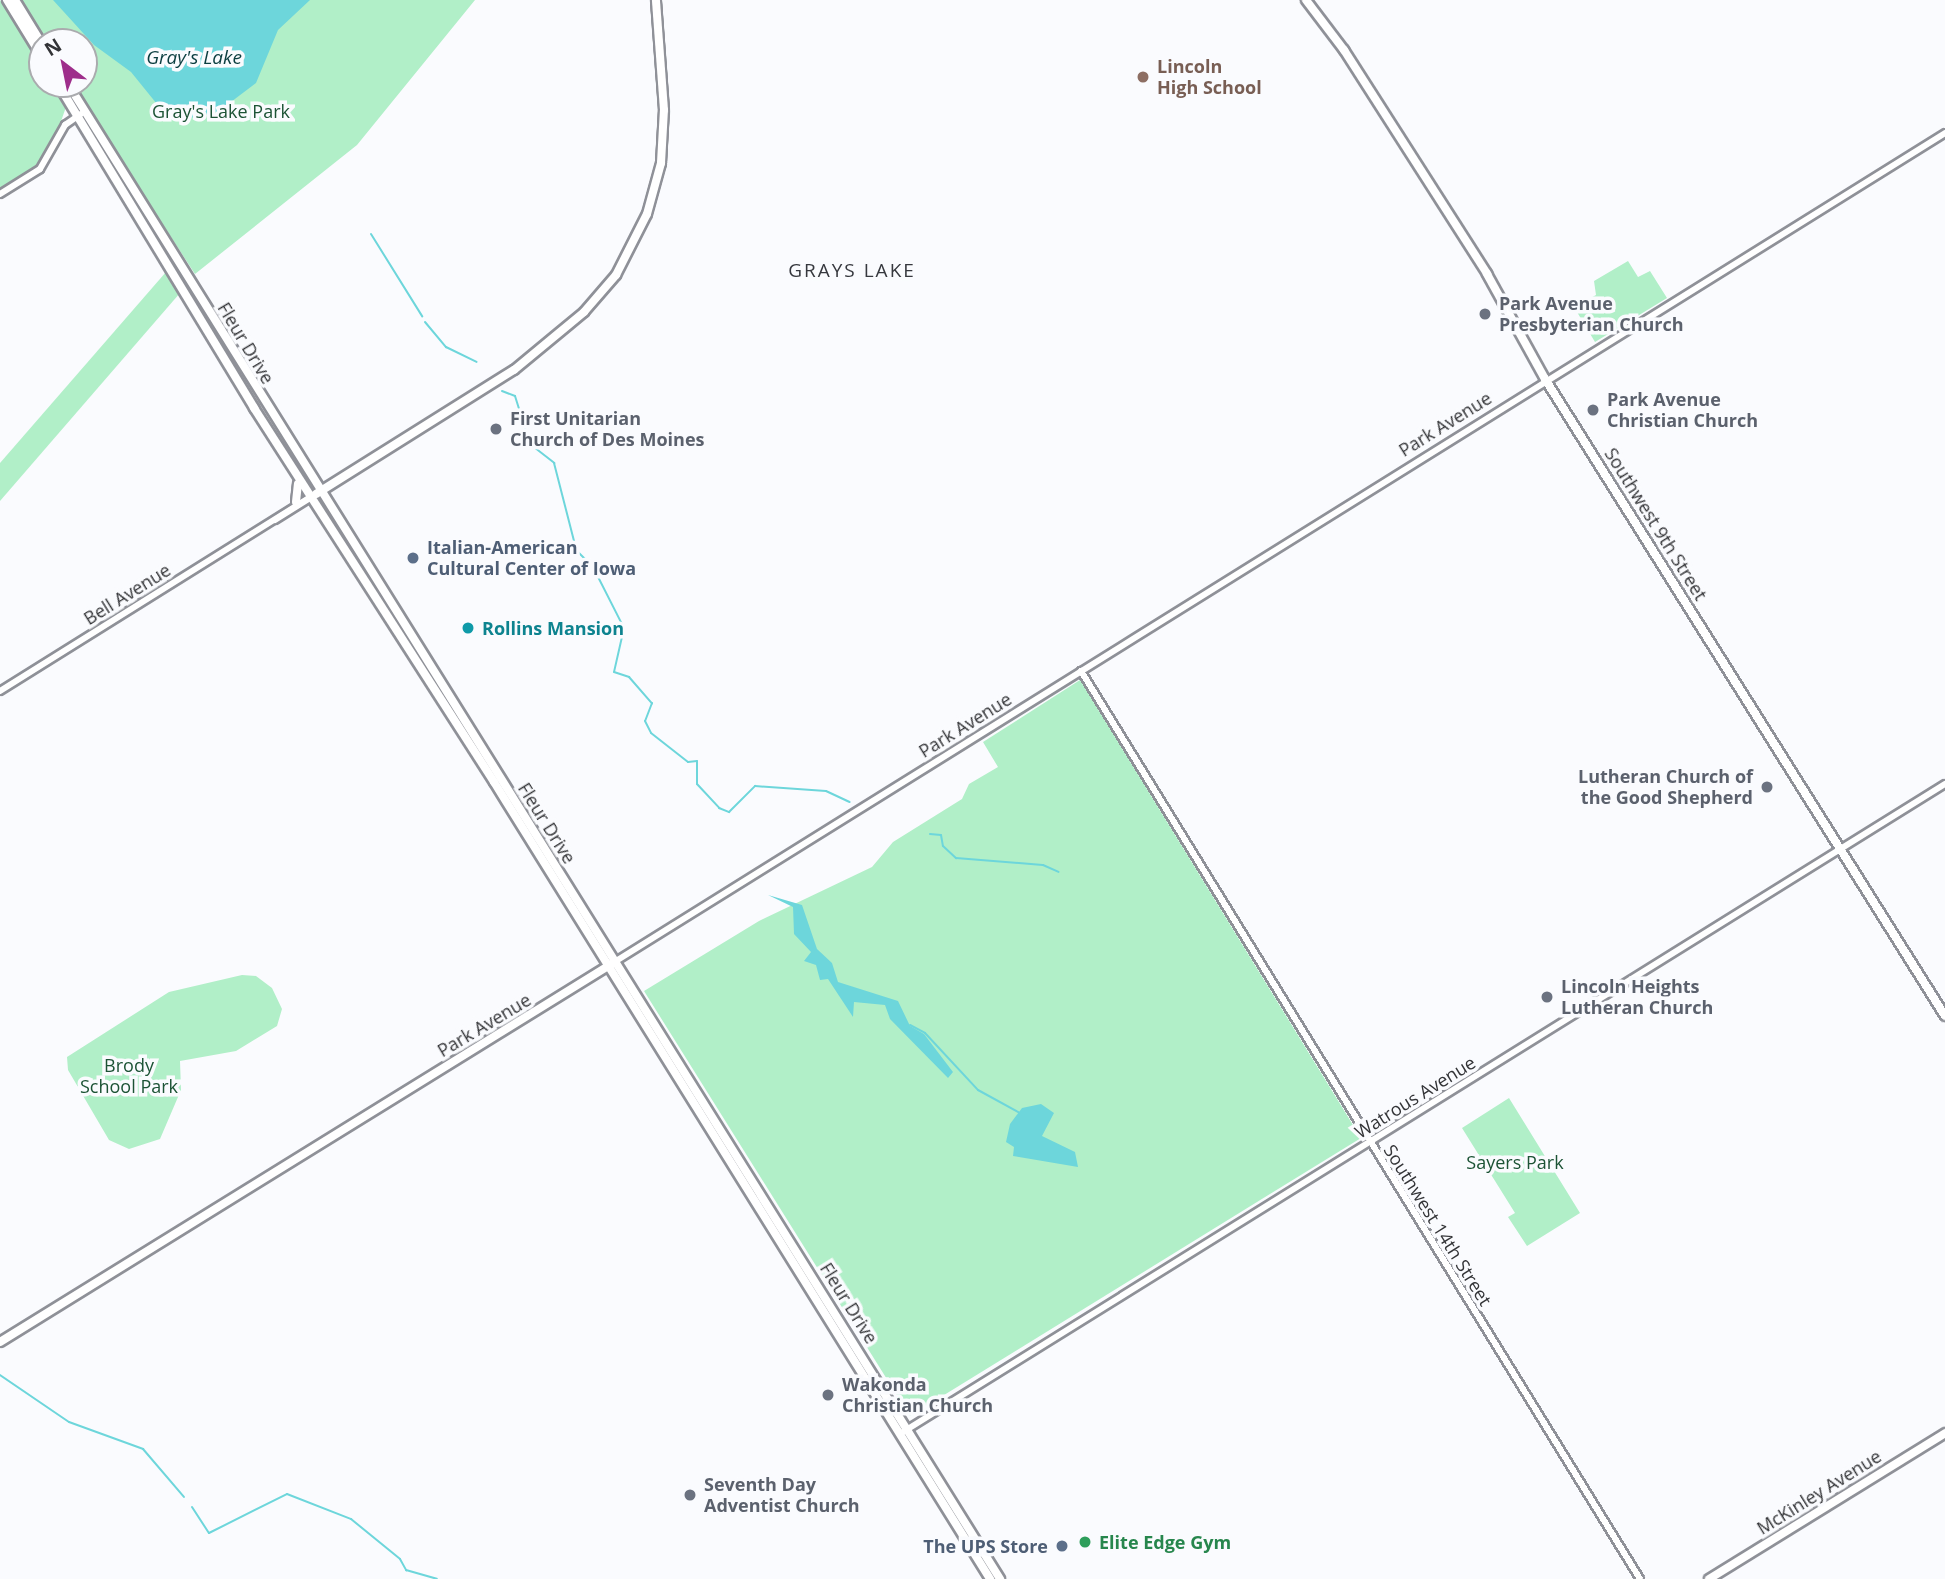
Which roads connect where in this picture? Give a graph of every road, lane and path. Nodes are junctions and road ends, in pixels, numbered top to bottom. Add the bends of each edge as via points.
1 (7, 0) edge
2 (15, 0) edge
3 (656, 0) edge
4 (1306, 0) edge
5 (1314, 0) edge
6 (1318, 13) junction
7 (32, 28) edge
8 (28, 34) edge
9 (70, 98) edge
10 (75, 98) edge
11 (82, 113) junction
12 (1945, 133) edge
13 (0, 194) edge
14 (193, 294) junction
15 (1545, 379) junction
16 (289, 462) junction
17 (319, 492) junction
18 (311, 497) junction
19 (296, 502) junction
20 (270, 522) junction
21 (1082, 671) junction
22 (0, 691) edge
23 (1945, 784) edge
24 (1839, 848) junction
25 (612, 964) junction
26 (1945, 1016) edge
27 (1370, 1141) junction
28 (0, 1342) edge
29 (909, 1428) junction
30 (1945, 1433) edge
31 (900, 1434) junction
32 (989, 1579) edge
33 (1000, 1579) edge
34 (1640, 1579) edge
35 (1709, 1579) edge

1 - 8 main road
2 - 7 main road
3 - 17 main road, Bell Avenue via 664,137 647,215 607,286 526,362
4 - 6 main road, Southwest 9th Street
5 - 6 main road, Southwest 9th Street
6 - 15 main road, Southwest 9th Street via 1487,274
9 - 11 main road, Fleur Drive
10 - 11 main road, Fleur Drive
11 - 13 street via 65,125 40,169
11 - 14 main road, Fleur Drive
12 - 15 street, Park Avenue
14 - 16 main road, Fleur Drive
14 - 17 main road, Fleur Drive
15 - 21 street, Park Avenue
15 - 24 main road, Southwest 9th Street
16 - 18 main road, Fleur Drive
16 - 19 main road via 300,491
17 - 18 main road, Bell Avenue
17 - 25 main road, Fleur Drive
18 - 19 street, Bell Avenue
18 - 20 street, Bell Avenue
18 - 25 main road, Fleur Drive
19 - 20 street, Bell Avenue
20 - 22 street, Bell Avenue
21 - 25 street, Park Avenue
21 - 27 street, Southwest 14th Street
23 - 24 street, Watrous Avenue
24 - 26 main road, Southwest 9th Street
24 - 27 street, Watrous Avenue
25 - 28 main road, Park Avenue
25 - 29 main road, Fleur Drive
25 - 31 main road, Fleur Drive
27 - 29 street, Watrous Avenue
27 - 34 street, Southwest 14th Street
29 - 31 street, Watrous Avenue
29 - 33 main road, Fleur Drive
30 - 35 main road, McKinley Avenue
31 - 32 main road, Fleur Drive

